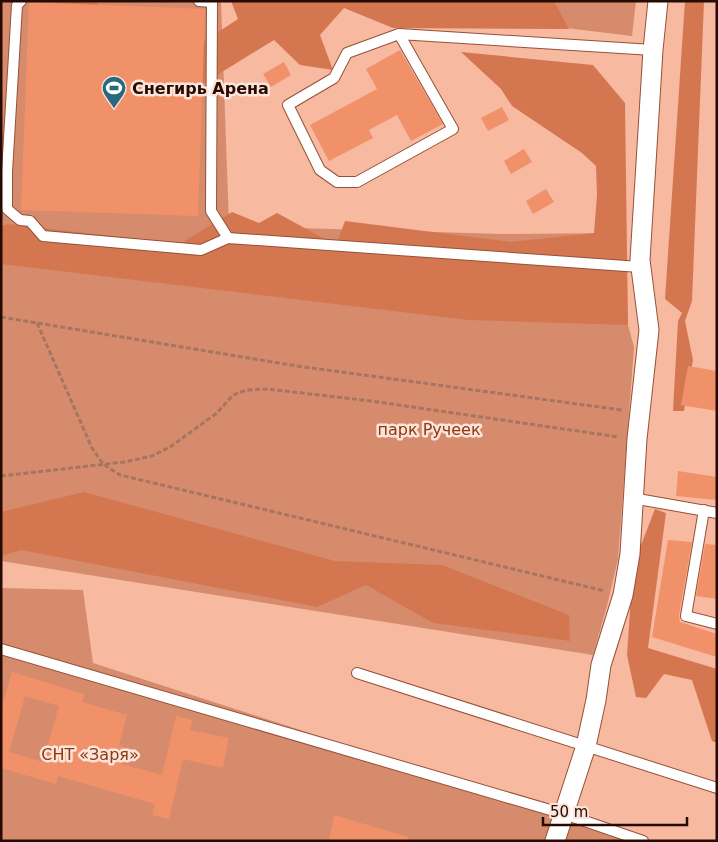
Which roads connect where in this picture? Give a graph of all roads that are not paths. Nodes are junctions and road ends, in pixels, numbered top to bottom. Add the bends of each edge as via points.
1 (21, 1) edge
2 (199, 1) edge
3 (658, 1) edge
4 (399, 34) junction
5 (653, 50) junction
6 (228, 238) junction
7 (640, 267) junction
8 (632, 498) junction
9 (704, 510) junction
10 (717, 513) edge
11 (717, 624) edge
12 (1, 649) edge
13 (357, 673) dead end
14 (586, 746) junction
15 (717, 788) edge
16 (564, 814) junction
17 (555, 841) edge
18 (643, 841) edge

1 - 6 lane via 16,5 7,209 20,220 30,220 43,236 201,250
2 - 6 lane via 212,2 211,210
3 - 5 street
4 - 4 lane via 347,53 334,78 288,105 320,170 337,182 357,182 454,129
4 - 5 lane
5 - 7 street
6 - 7 lane
7 - 8 street via 649,330
8 - 9 lane
8 - 14 street via 630,554 622,595 601,665
9 - 10 lane
9 - 11 lane via 686,616
12 - 16 lane
13 - 14 lane
14 - 15 lane
14 - 16 street
16 - 17 street
16 - 18 lane

